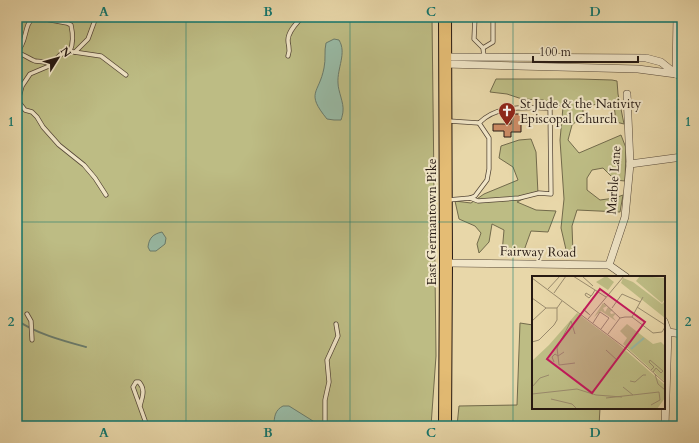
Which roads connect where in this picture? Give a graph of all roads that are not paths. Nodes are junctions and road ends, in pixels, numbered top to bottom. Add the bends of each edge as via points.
1 (99, 17) edge
2 (302, 17) edge
3 (445, 17) edge
4 (475, 17) edge
5 (493, 17) edge
6 (677, 17) edge
7 (484, 48) junction
8 (73, 51) junction
9 (17, 52) edge
10 (288, 56) dead end
11 (484, 57) junction
12 (445, 60) junction
13 (51, 64) junction
14 (126, 75) dead end
15 (679, 75) edge
16 (627, 94) dead end
17 (445, 121) junction
18 (479, 123) junction
19 (682, 157) edge
20 (630, 164) junction
21 (106, 195) dead end
22 (470, 198) junction
23 (446, 200) junction
24 (446, 263) junction
25 (609, 265) junction
26 (625, 276) edge
27 (27, 314) dead end
28 (336, 324) dead end
29 (665, 324) edge
30 (668, 332) junction
31 (682, 334) edge
32 (32, 340) dead end
33 (140, 406) junction
34 (146, 426) edge
35 (325, 426) edge
36 (445, 426) edge
37 (665, 426) edge

1 - 8 lane via 95,20 88,39
2 - 10 lane via 289,33
3 - 12 main road, East Germantown Pike
4 - 7 lane via 474,39
5 - 7 lane via 493,42
6 - 15 street
7 - 11 lane
8 - 9 lane via 74,37 71,25 34,17 28,23 25,39
8 - 13 lane via 60,55
8 - 14 lane via 101,56
9 - 13 lane via 35,61
11 - 12 street
11 - 15 street via 646,58 662,62
12 - 15 street via 638,69
12 - 17 main road, East Germantown Pike
13 - 21 lane via 30,74 22,86 18,101 25,110 37,117 59,145 84,165
16 - 20 street, Marble Lane
17 - 18 lane
17 - 23 main road, East Germantown Pike
18 - 22 lane via 489,138 489,169 487,180 475,196
18 - 22 lane via 485,117 511,107 550,108 551,194 539,193 519,198 478,201
19 - 20 street
20 - 25 street, Marble Lane via 625,217
22 - 23 lane
23 - 24 main road, East Germantown Pike
24 - 25 street, Fairway Road
24 - 36 main road, East Germantown Pike
25 - 26 street
27 - 32 lane via 31,321
28 - 35 lane via 338,336 327,360 329,382 325,400
29 - 30 street
30 - 31 street
30 - 37 street
33 - 33 lane via 133,387 136,382 140,382 144,393
33 - 34 lane

